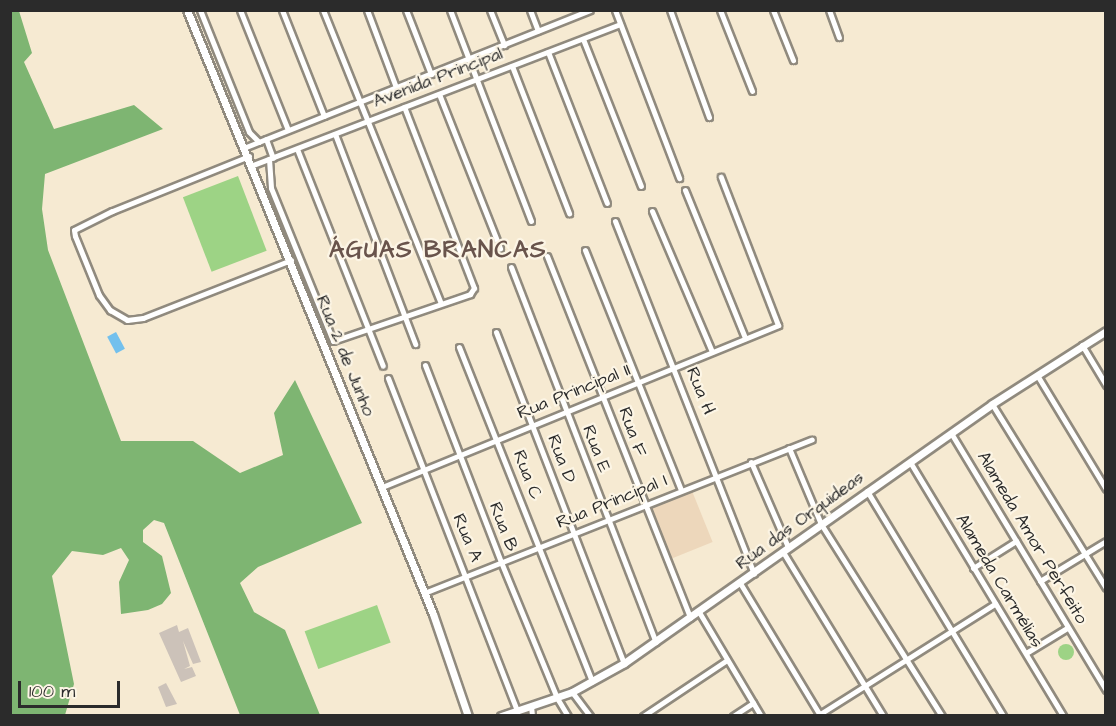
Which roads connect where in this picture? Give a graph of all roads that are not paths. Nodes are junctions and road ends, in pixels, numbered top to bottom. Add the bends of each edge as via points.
1 (187, 10) edge
2 (200, 10) edge
3 (240, 10) edge
4 (282, 10) edge
5 (323, 10) edge
6 (367, 10) edge
7 (406, 10) edge
8 (450, 10) edge
9 (490, 10) edge
10 (530, 10) edge
11 (590, 10) edge
12 (615, 10) edge
13 (670, 10) edge
14 (720, 10) edge
15 (773, 10) edge
16 (829, 10) edge
17 (573, 14) edge
18 (620, 24) junction
19 (538, 31) junction
20 (839, 37) dead end
21 (582, 39) junction
22 (504, 45) junction
23 (548, 52) junction
24 (470, 58) junction
25 (793, 60) dead end
26 (512, 66) junction
27 (430, 74) junction
28 (478, 79) junction
29 (396, 87) junction
30 (752, 91) dead end
31 (439, 94) junction
32 (359, 102) junction
33 (404, 107) junction
34 (324, 116) junction
35 (709, 117) dead end
36 (367, 121) junction
37 (288, 130) junction
38 (335, 134) junction
39 (266, 139) junction
40 (259, 142) junction
41 (246, 147) junction
42 (297, 148) junction
43 (249, 156) junction
44 (271, 159) junction
45 (253, 165) junction
46 (721, 177) dead end
47 (678, 178) dead end
48 (641, 186) dead end
49 (685, 190) dead end
50 (607, 203) dead end
51 (652, 211) dead end
52 (568, 213) dead end
53 (531, 221) dead end
54 (615, 221) dead end
55 (500, 248) dead end
56 (585, 250) dead end
57 (547, 256) dead end
58 (291, 260) junction
59 (511, 267) dead end
60 (440, 301) junction
61 (405, 314) junction
62 (369, 329) junction
63 (1106, 331) edge
64 (496, 332) dead end
65 (746, 338) junction
66 (415, 344) dead end
67 (1082, 345) junction
68 (459, 347) dead end
69 (712, 352) junction
70 (425, 365) dead end
71 (383, 366) dead end
72 (674, 367) junction
73 (1037, 375) junction
74 (388, 378) dead end
75 (637, 382) junction
76 (1106, 385) edge
77 (603, 396) junction
78 (992, 404) junction
79 (565, 412) junction
80 (532, 425) junction
81 (951, 433) junction
82 (812, 439) dead end
83 (496, 440) junction
84 (789, 448) junction
85 (460, 455) junction
86 (751, 462) junction
87 (910, 462) junction
88 (422, 470) junction
89 (718, 476) junction
90 (382, 486) junction
91 (1106, 489) edge
92 (681, 490) junction
93 (867, 491) junction
94 (643, 505) junction
95 (607, 520) junction
96 (821, 524) junction
97 (572, 533) junction
98 (1016, 541) junction
99 (1106, 541) edge
100 (539, 547) junction
101 (786, 550) junction
102 (1085, 553) junction
103 (501, 562) junction
104 (973, 568) junction
105 (754, 574) junction
106 (467, 576) junction
107 (1040, 580) junction
108 (740, 583) junction
109 (1106, 588) edge
110 (424, 593) junction
111 (995, 604) junction
112 (699, 612) junction
113 (690, 618) junction
114 (1067, 628) junction
115 (952, 631) junction
116 (656, 642) junction
117 (1026, 653) junction
118 (907, 659) junction
119 (728, 660) junction
120 (624, 663) junction
121 (592, 682) junction
122 (864, 686) junction
123 (1106, 690) edge
124 (572, 692) junction
125 (557, 698) junction
126 (753, 703) junction
127 (531, 706) junction
128 (517, 710) junction
129 (820, 715) edge
130 (468, 716) edge
131 (501, 716) edge
132 (531, 716) edge
133 (568, 716) edge
134 (590, 716) edge
135 (643, 716) edge
136 (733, 716) edge
137 (761, 716) edge
138 (883, 716) edge
139 (942, 716) edge
140 (1003, 716) edge
141 (1063, 716) edge

1 - 41 street, Rua 2 de Junho
2 - 40 street via 249,132
3 - 37 street
4 - 34 street
5 - 32 street
6 - 29 street
7 - 27 street
8 - 24 street
9 - 22 street
10 - 19 street
11 - 17 street, Avenida Principal
12 - 18 street
13 - 35 street
14 - 30 street
15 - 25 street
16 - 20 street
17 - 19 street, Avenida Principal
18 - 21 street, Avenida Principal
18 - 47 street
19 - 22 street, Avenida Principal
21 - 23 street, Avenida Principal
21 - 48 street
22 - 24 street, Avenida Principal
23 - 26 street, Avenida Principal
23 - 50 street
24 - 27 street, Avenida Principal
24 - 28 street
26 - 28 street, Avenida Principal
26 - 52 street
27 - 29 street, Avenida Principal
28 - 31 street, Avenida Principal
28 - 53 street
29 - 32 street, Avenida Principal
31 - 33 street, Avenida Principal
31 - 55 street
32 - 34 street, Avenida Principal
32 - 36 street
33 - 36 street, Avenida Principal
33 - 60 street via 474,288 470,294
34 - 37 street, Avenida Principal
36 - 38 street, Avenida Principal
36 - 60 street
37 - 39 street, Avenida Principal
38 - 42 street, Avenida Principal
38 - 61 street
39 - 40 street, Avenida Principal
39 - 44 street
40 - 41 street, Avenida Principal
41 - 43 street, Rua 2 de Junho
42 - 44 street, Avenida Principal
42 - 62 street
43 - 45 street, Rua 2 de Junho
43 - 58 street via 112,211 74,232 99,296 110,310 128,320 143,318
44 - 45 street, Avenida Principal
44 - 62 street via 272,188 333,341
45 - 58 street, Rua 2 de Junho
46 - 65 street, Rua Principal II via 778,325
49 - 65 street
51 - 69 street
54 - 72 street, Rua H
56 - 75 street
57 - 77 street, Rua F
58 - 90 street, Rua 2 de Junho
59 - 79 street, Rua E
60 - 61 street
61 - 62 street
61 - 66 street
62 - 71 street
63 - 67 street, Rua das Orquideas
64 - 80 street, Rua D
65 - 69 street, Rua Principal II
67 - 73 street, Rua das Orquideas
67 - 76 street
68 - 83 street, Rua C
69 - 72 street, Rua Principal II
70 - 85 street, Rua B
72 - 75 street, Rua Principal II
72 - 89 street, Rua H
73 - 78 street, Rua das Orquideas
73 - 91 street
74 - 88 street, Rua A
75 - 77 street, Rua Principal II
75 - 92 street
77 - 79 street, Rua Principal II
77 - 94 street, Rua F
78 - 81 street, Rua das Orquideas
78 - 102 street
79 - 80 street, Rua Principal II
79 - 95 street, Rua E
80 - 83 street, Rua Principal II
80 - 97 street, Rua D
81 - 87 street, Rua das Orquideas
81 - 98 street, Alameda Amor Perfeito
82 - 84 street, Rua Principal I
83 - 85 street, Rua Principal II
83 - 100 street, Rua C
84 - 86 street, Rua Principal I
84 - 96 street
85 - 88 street, Rua Principal II
85 - 103 street, Rua B
86 - 89 street, Rua Principal I
86 - 101 street
87 - 93 street, Rua das Orquideas
87 - 104 street, Alameda Carmélias
88 - 90 street, Rua Principal II
88 - 106 street, Rua A
89 - 92 street, Rua Principal I
89 - 105 street, Rua H
90 - 110 street, Rua 2 de Junho
92 - 94 street, Rua Principal I
93 - 96 street, Rua das Orquideas
93 - 115 street
94 - 95 street, Rua Principal I
94 - 113 street, Rua F
95 - 97 street, Rua Principal I
95 - 116 street, Rua E
96 - 101 street, Rua das Orquideas
96 - 118 street
97 - 100 street, Rua Principal I
97 - 120 street, Rua D
98 - 104 street
98 - 107 street, Alameda Amor Perfeito
99 - 102 street
100 - 103 street, Rua Principal I
100 - 121 street, Rua C
101 - 105 street, Rua das Orquideas
101 - 122 street
102 - 107 street
102 - 109 street
103 - 106 street, Rua Principal I
103 - 125 street, Rua B
104 - 111 street, Alameda Carmélias
105 - 108 street, Rua das Orquideas
106 - 110 street, Rua Principal I
106 - 128 street, Rua A
107 - 114 street, Alameda Amor Perfeito
108 - 112 street, Rua das Orquideas
108 - 129 street
110 - 130 street, Rua 2 de Junho
111 - 115 street
111 - 117 street, Alameda Carmélias
112 - 113 street, Rua das Orquideas
112 - 119 street
113 - 116 street, Rua das Orquideas
114 - 117 street
114 - 123 street, Alameda Amor Perfeito
115 - 118 street
115 - 140 street
116 - 120 street, Rua das Orquideas
117 - 141 street, Alameda Carmélias
118 - 122 street
118 - 139 street
119 - 126 street
119 - 135 street
120 - 121 street, Rua das Orquideas
121 - 124 street, Rua das Orquideas
122 - 129 street
122 - 138 street
124 - 125 street, Rua das Orquideas
124 - 134 street
125 - 127 street, Rua das Orquideas
125 - 133 street, Rua B
126 - 136 street
126 - 137 street
127 - 128 street, Rua das Orquideas
127 - 132 street
128 - 131 street, Rua das Orquideas

